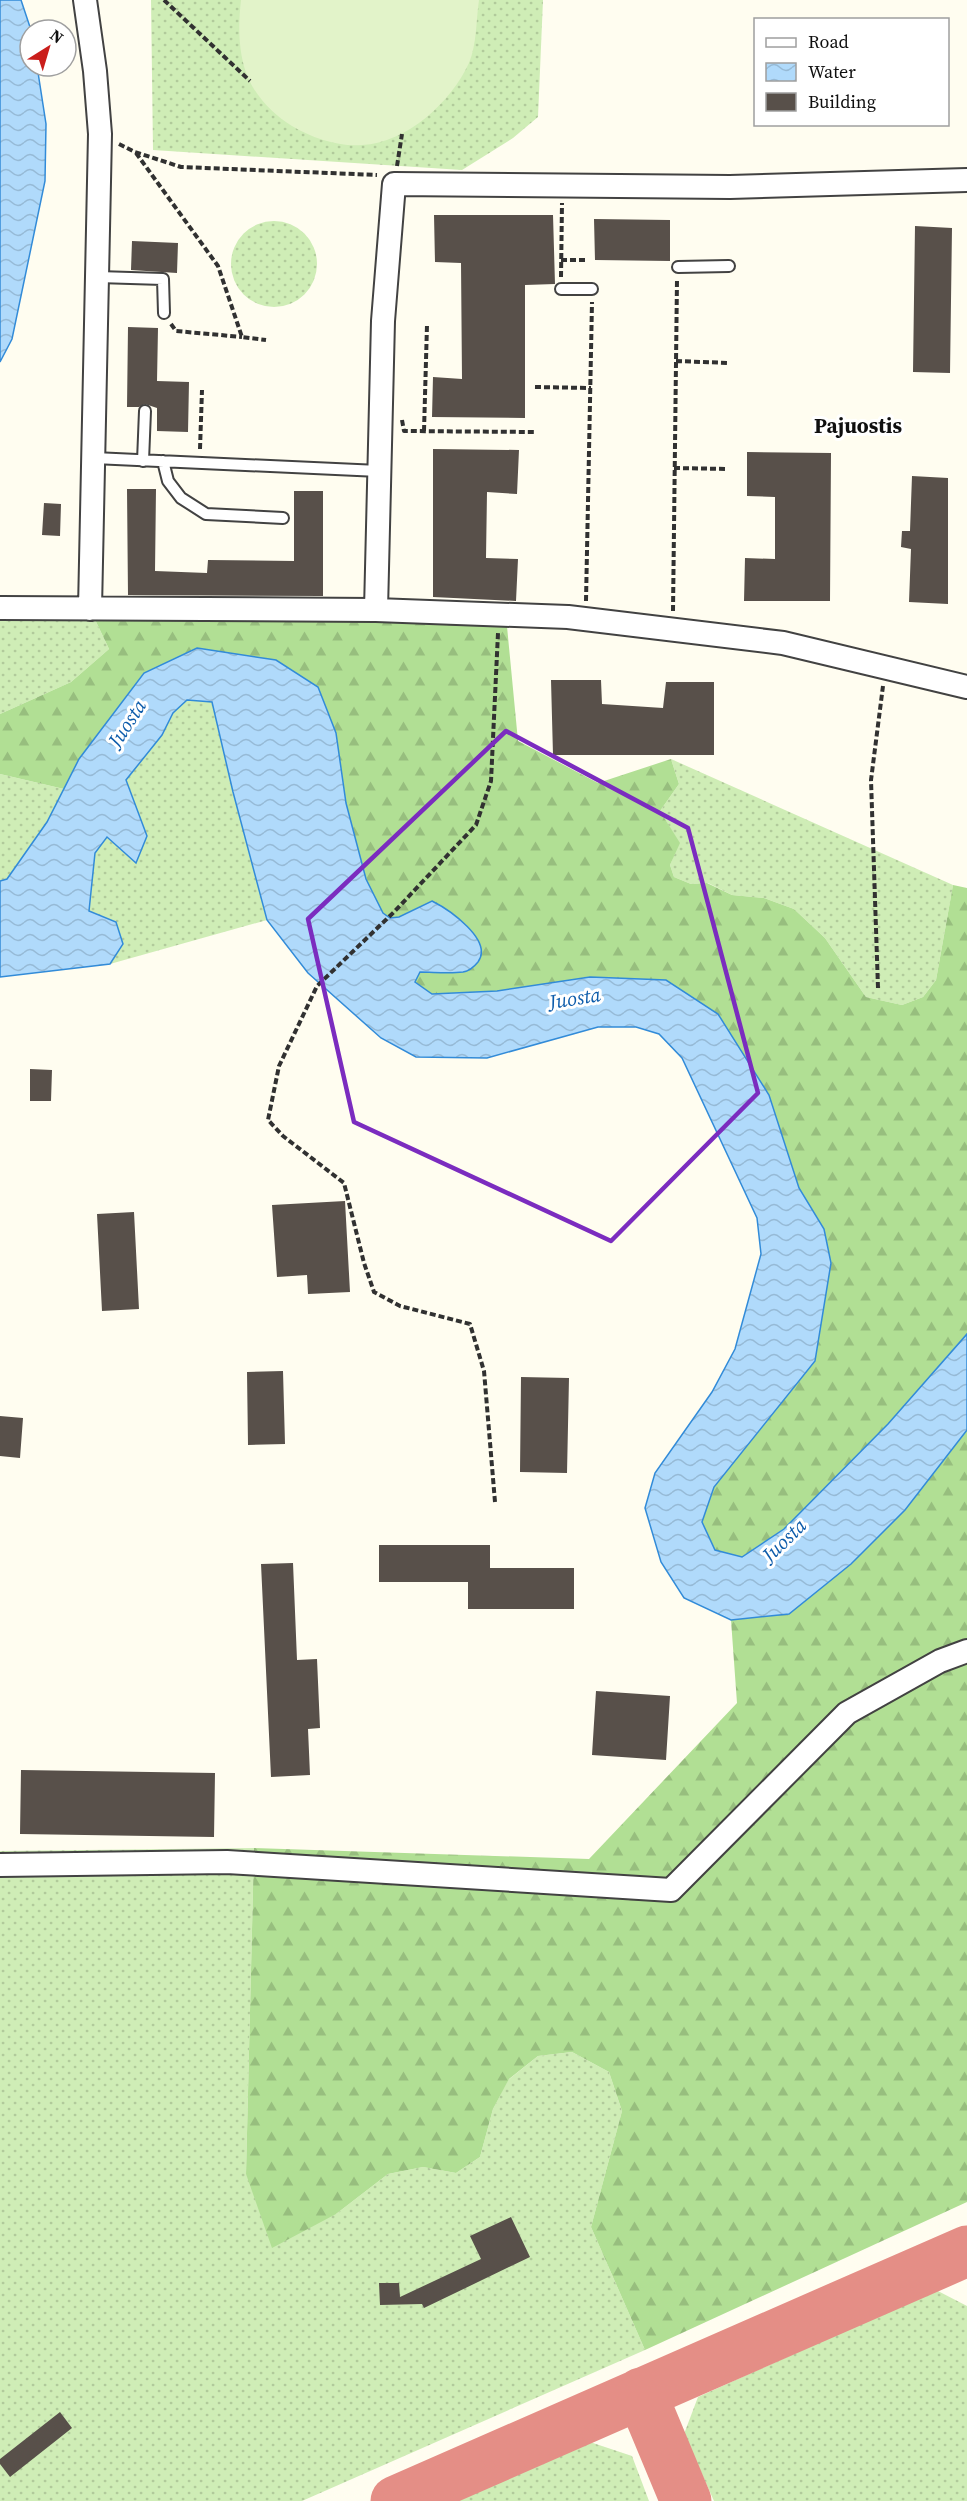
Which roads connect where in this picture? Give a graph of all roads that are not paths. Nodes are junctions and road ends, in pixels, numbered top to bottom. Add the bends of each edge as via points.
1 (86, 0) edge
2 (967, 180) edge
3 (729, 266) dead end
4 (678, 267) road end
5 (98, 277) junction
6 (561, 289) road end
7 (592, 289) road end
8 (164, 313) road end
9 (145, 411) dead end
10 (94, 458) junction
11 (143, 461) junction
12 (163, 461) junction
13 (379, 471) junction
14 (283, 518) dead end
15 (0, 608) edge
16 (90, 609) junction
17 (376, 610) junction
18 (967, 687) edge
19 (967, 1651) edge
20 (0, 1865) edge

1 - 5 street via 100,134
2 - 13 street via 730,187 394,184 383,321
3 - 4 lane
5 - 8 lane via 163,279
5 - 10 street
6 - 7 lane
9 - 11 lane
10 - 11 lane
10 - 16 street
11 - 12 lane
12 - 13 lane
12 - 14 lane via 168,481 181,498 206,513
13 - 17 street
15 - 16 street
16 - 17 street
17 - 18 street via 586,619 783,643
19 - 20 street via 940,1661 847,1713 671,1890 228,1862

